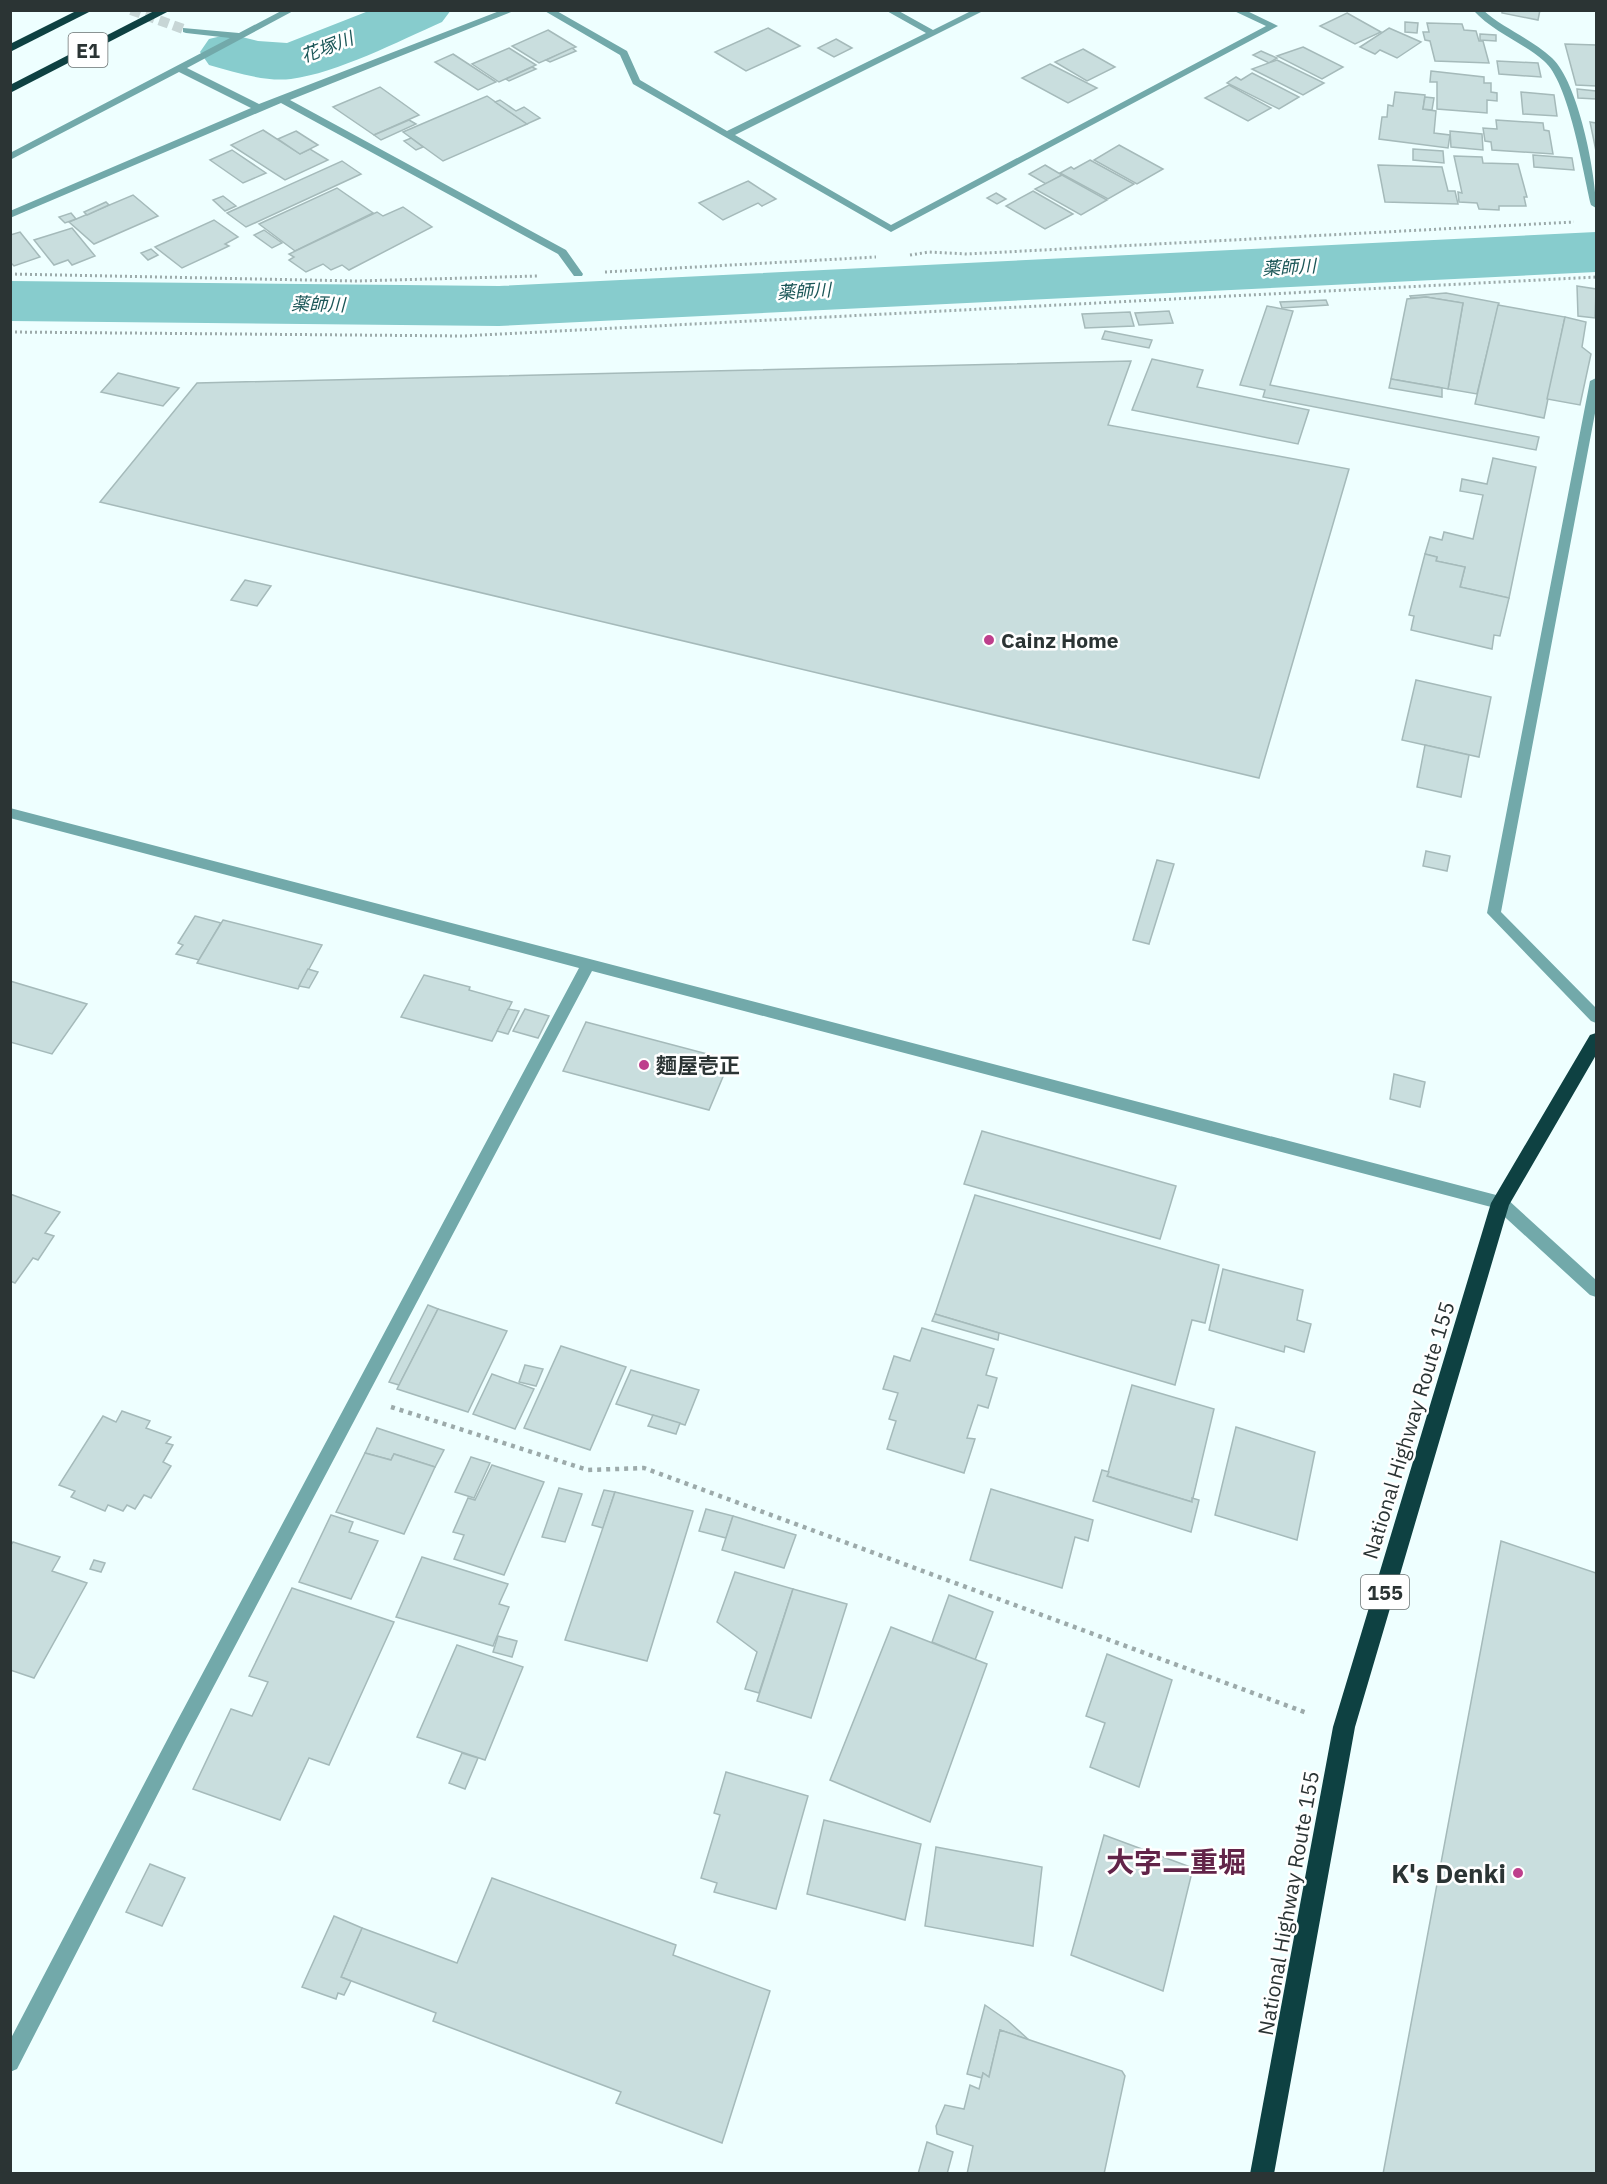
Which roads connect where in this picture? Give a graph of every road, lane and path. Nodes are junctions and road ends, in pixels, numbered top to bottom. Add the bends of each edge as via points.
1 (88, 10) edge
2 (166, 10) edge
3 (291, 10) edge
4 (512, 10) edge
5 (547, 10) edge
6 (889, 10) edge
7 (981, 10) edge
8 (1236, 10) edge
9 (1477, 10) edge
10 (186, 30) tunnel mouth
11 (934, 34) junction
12 (238, 36) junction
13 (10, 49) edge
14 (178, 68) junction
15 (10, 90) edge
16 (283, 100) junction
17 (259, 108) junction
18 (726, 135) junction
19 (10, 157) edge
20 (1596, 205) edge
21 (10, 215) edge
22 (1585, 222) dead end
23 (908, 256) dead end
24 (884, 257) dead end
25 (10, 274) edge
26 (578, 274) junction
27 (1596, 278) edge
28 (10, 332) edge
29 (1596, 381) edge
30 (10, 813) edge
31 (588, 964) junction
32 (1596, 1017) edge
33 (1596, 1040) edge
34 (1500, 1203) junction
35 (1596, 1290) edge
36 (359, 1397) junction
37 (1344, 1727) junction
38 (10, 2062) edge
39 (1262, 2174) edge

1 - 13 highway, E1
2 - 15 highway, E1
3 - 12 street
4 - 16 street
5 - 18 street via 624,53 636,82
6 - 11 street
7 - 11 street
8 - 18 street via 1274,26 891,229
9 - 20 street via 1552,62 1566,88
10 - 12 street
11 - 18 street
12 - 14 street
14 - 17 street
14 - 19 street
16 - 17 street
16 - 26 street via 562,252
17 - 21 street
22 - 23 path
24 - 26 path
25 - 26 path via 357,281
27 - 28 path via 463,336
29 - 32 street via 1494,913
30 - 31 street
31 - 34 street
31 - 36 street
33 - 34 highway, National Highway Route 155 / 155
34 - 35 street
34 - 37 highway, National Highway Route 155 / 155
36 - 37 path via 588,1470 644,1468
36 - 38 street
37 - 39 highway, National Highway Route 155 / 155

